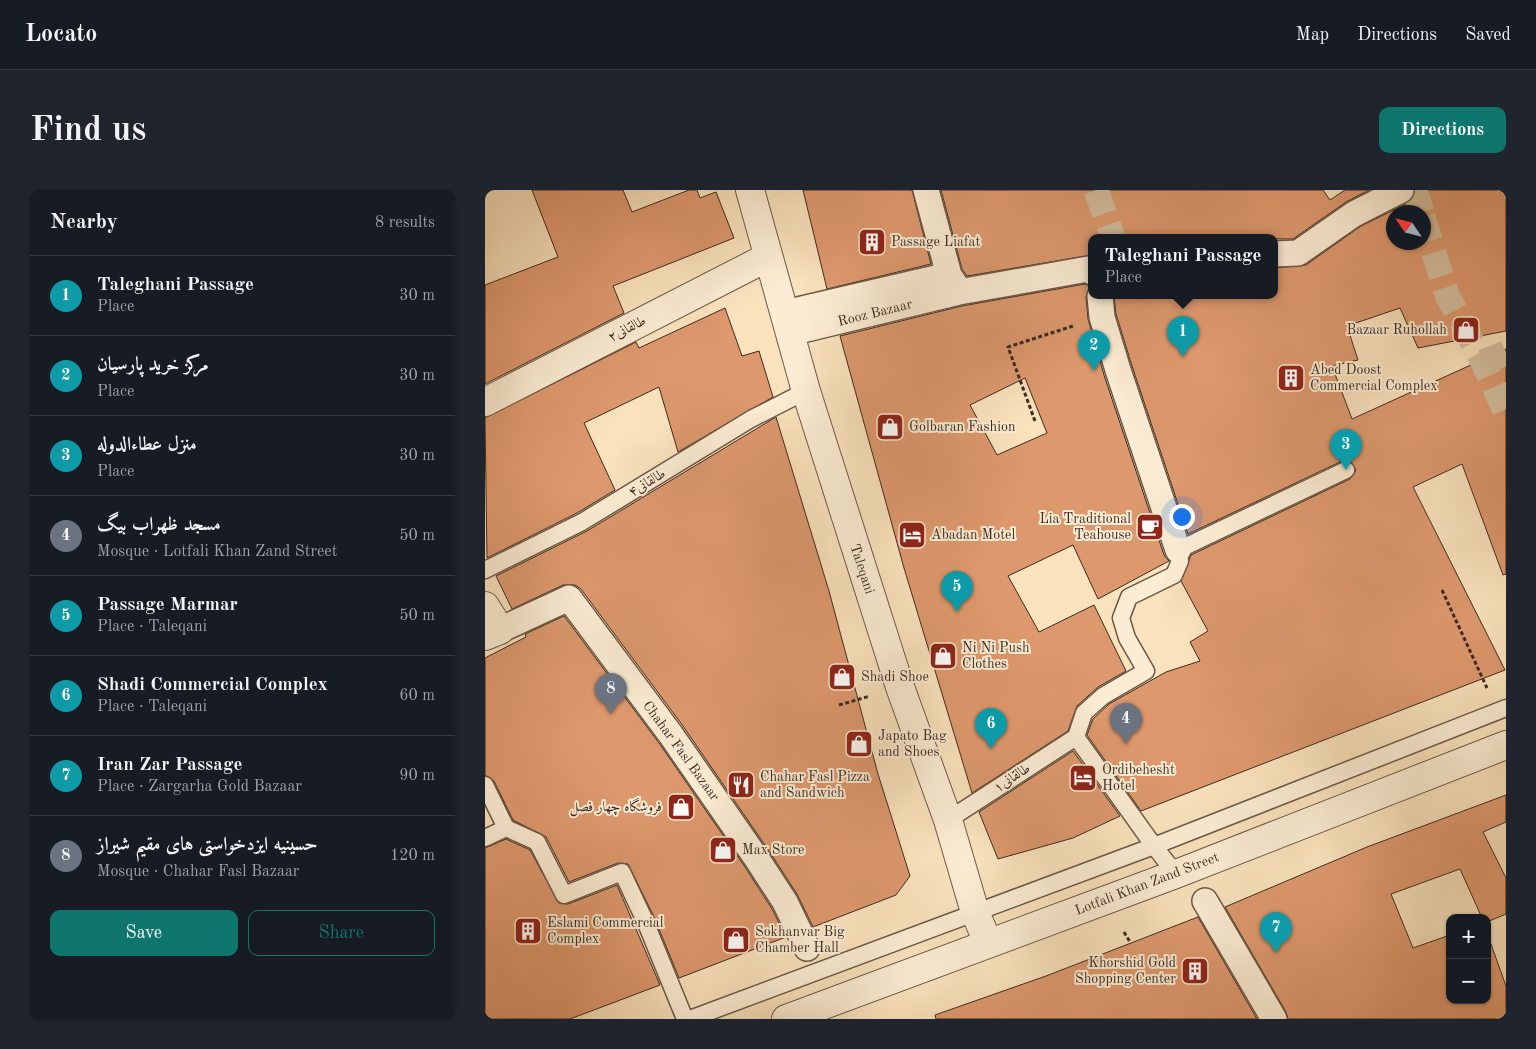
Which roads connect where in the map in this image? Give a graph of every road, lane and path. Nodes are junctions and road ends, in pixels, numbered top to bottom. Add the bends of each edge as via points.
1 (750, 190) edge
2 (926, 190) edge
3 (1401, 190) edge
4 (1278, 254) edge
5 (768, 257) junction
6 (1088, 269) edge
7 (954, 283) junction
8 (1101, 306) edge
9 (787, 323) junction
10 (805, 391) junction
11 (485, 402) edge
12 (1035, 421) dead end
13 (1346, 470) dead end
14 (1177, 550) junction
15 (485, 570) edge
16 (1442, 590) dead end
17 (485, 606) edge
18 (492, 633) edge
19 (1488, 690) dead end
20 (1506, 708) edge
21 (1076, 736) junction
22 (1506, 745) edge
23 (485, 785) edge
24 (948, 820) junction
25 (506, 828) junction
26 (485, 838) edge
27 (1154, 846) junction
28 (1176, 874) junction
29 (1205, 901) dead end
30 (975, 912) junction
31 (1124, 932) dead end
32 (1130, 942) dead end
33 (988, 943) junction
34 (807, 948) dead end
35 (685, 1019) edge
36 (690, 1019) edge
37 (786, 1019) edge
38 (1274, 1019) edge

1 - 5 street, Taleqani
2 - 7 street
3 - 4 street via 1354,214 1298,253
5 - 9 street, Taleqani
5 - 11 street, طالقانی۲
6 - 7 street, Rooz Bazaar
7 - 9 street, Rooz Bazaar
8 - 12 path via 1008,347
8 - 14 street
9 - 10 street, Taleqani
10 - 15 lane, طالقانی۴ via 751,419 582,522
10 - 24 street, Taleqani via 900,687
13 - 14 lane
14 - 21 lane via 1180,561 1174,574 1129,597 1121,618 1127,638 1145,670 1103,696 1085,713
16 - 19 path
17 - 18 street
18 - 34 street, Chahar Fasl Bazaar via 569,598 671,735 757,860 785,902
20 - 27 lane
21 - 24 lane, طالقانی۱
21 - 27 lane
22 - 28 street, Lotfali Khan Zand Street
23 - 25 lane
24 - 30 street, Taleqani
25 - 26 lane
25 - 35 lane via 537,842 564,895 622,872
27 - 28 lane
27 - 30 lane
28 - 33 street, Lotfali Khan Zand Street
29 - 38 street
30 - 33 street, Taleqani
30 - 36 lane
31 - 32 path
33 - 37 street, Lotfali Khan Zand Street

